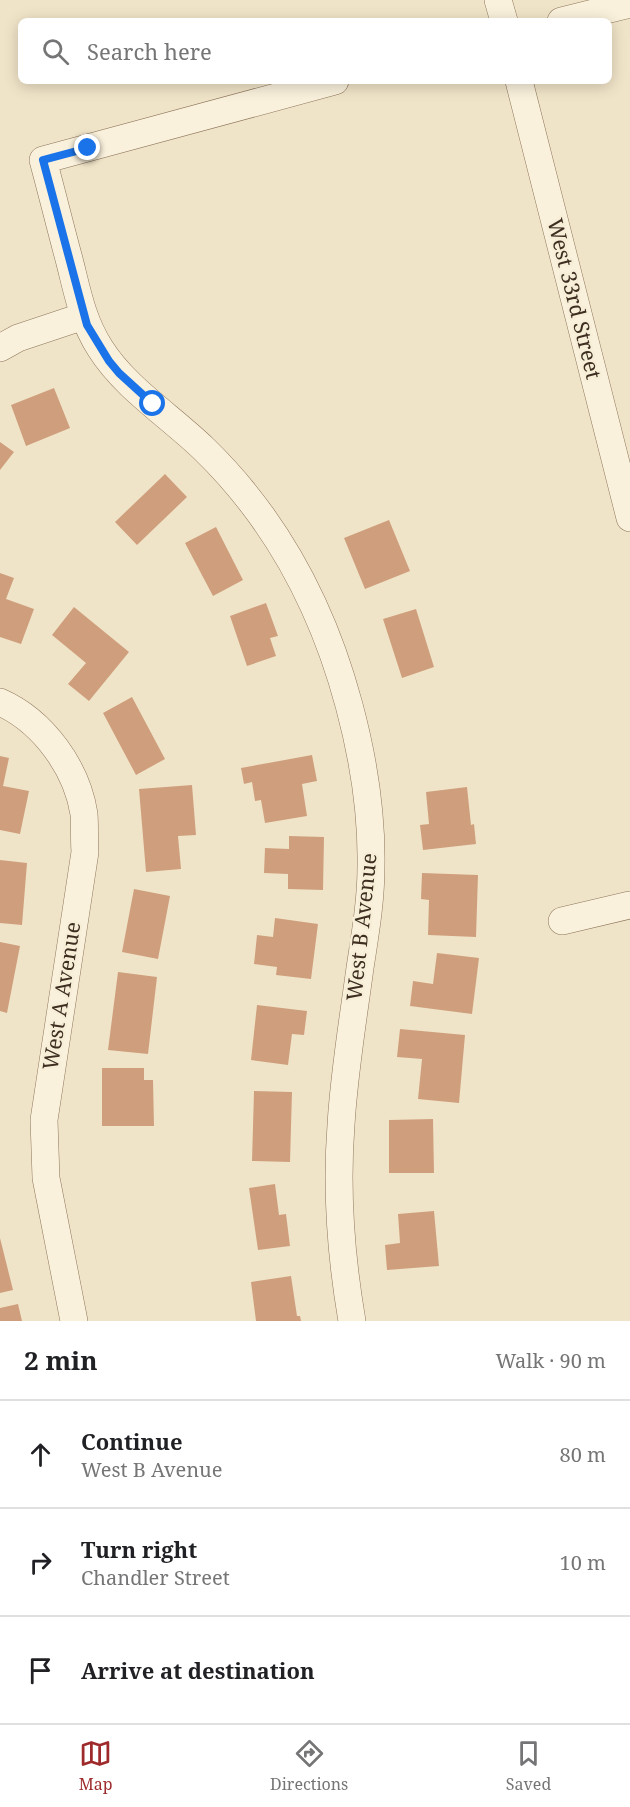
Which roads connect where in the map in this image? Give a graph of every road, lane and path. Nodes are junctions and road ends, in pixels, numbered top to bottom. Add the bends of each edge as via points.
1 (498, 0) edge
2 (630, 4) edge
3 (503, 18) edge
4 (573, 18) edge
5 (324, 84) edge
6 (520, 84) edge
7 (84, 316) junction
8 (0, 348) edge
9 (630, 518) edge
10 (0, 702) edge
11 (630, 905) edge
12 (562, 921) dead end
13 (74, 1321) edge
14 (352, 1321) edge

1 - 3 street
2 - 4 street
5 - 7 street, West B Avenue via 43,160
6 - 9 street, West 33rd Street
7 - 8 street
7 - 14 street, West B Avenue via 119,373 205,450 247,495 280,541 306,586 349,705 363,769 371,868 340,1127 342,1244
10 - 13 street, West A Avenue via 30,720 56,748 76,787 84,814 85,852 44,1120 46,1178
11 - 12 street

